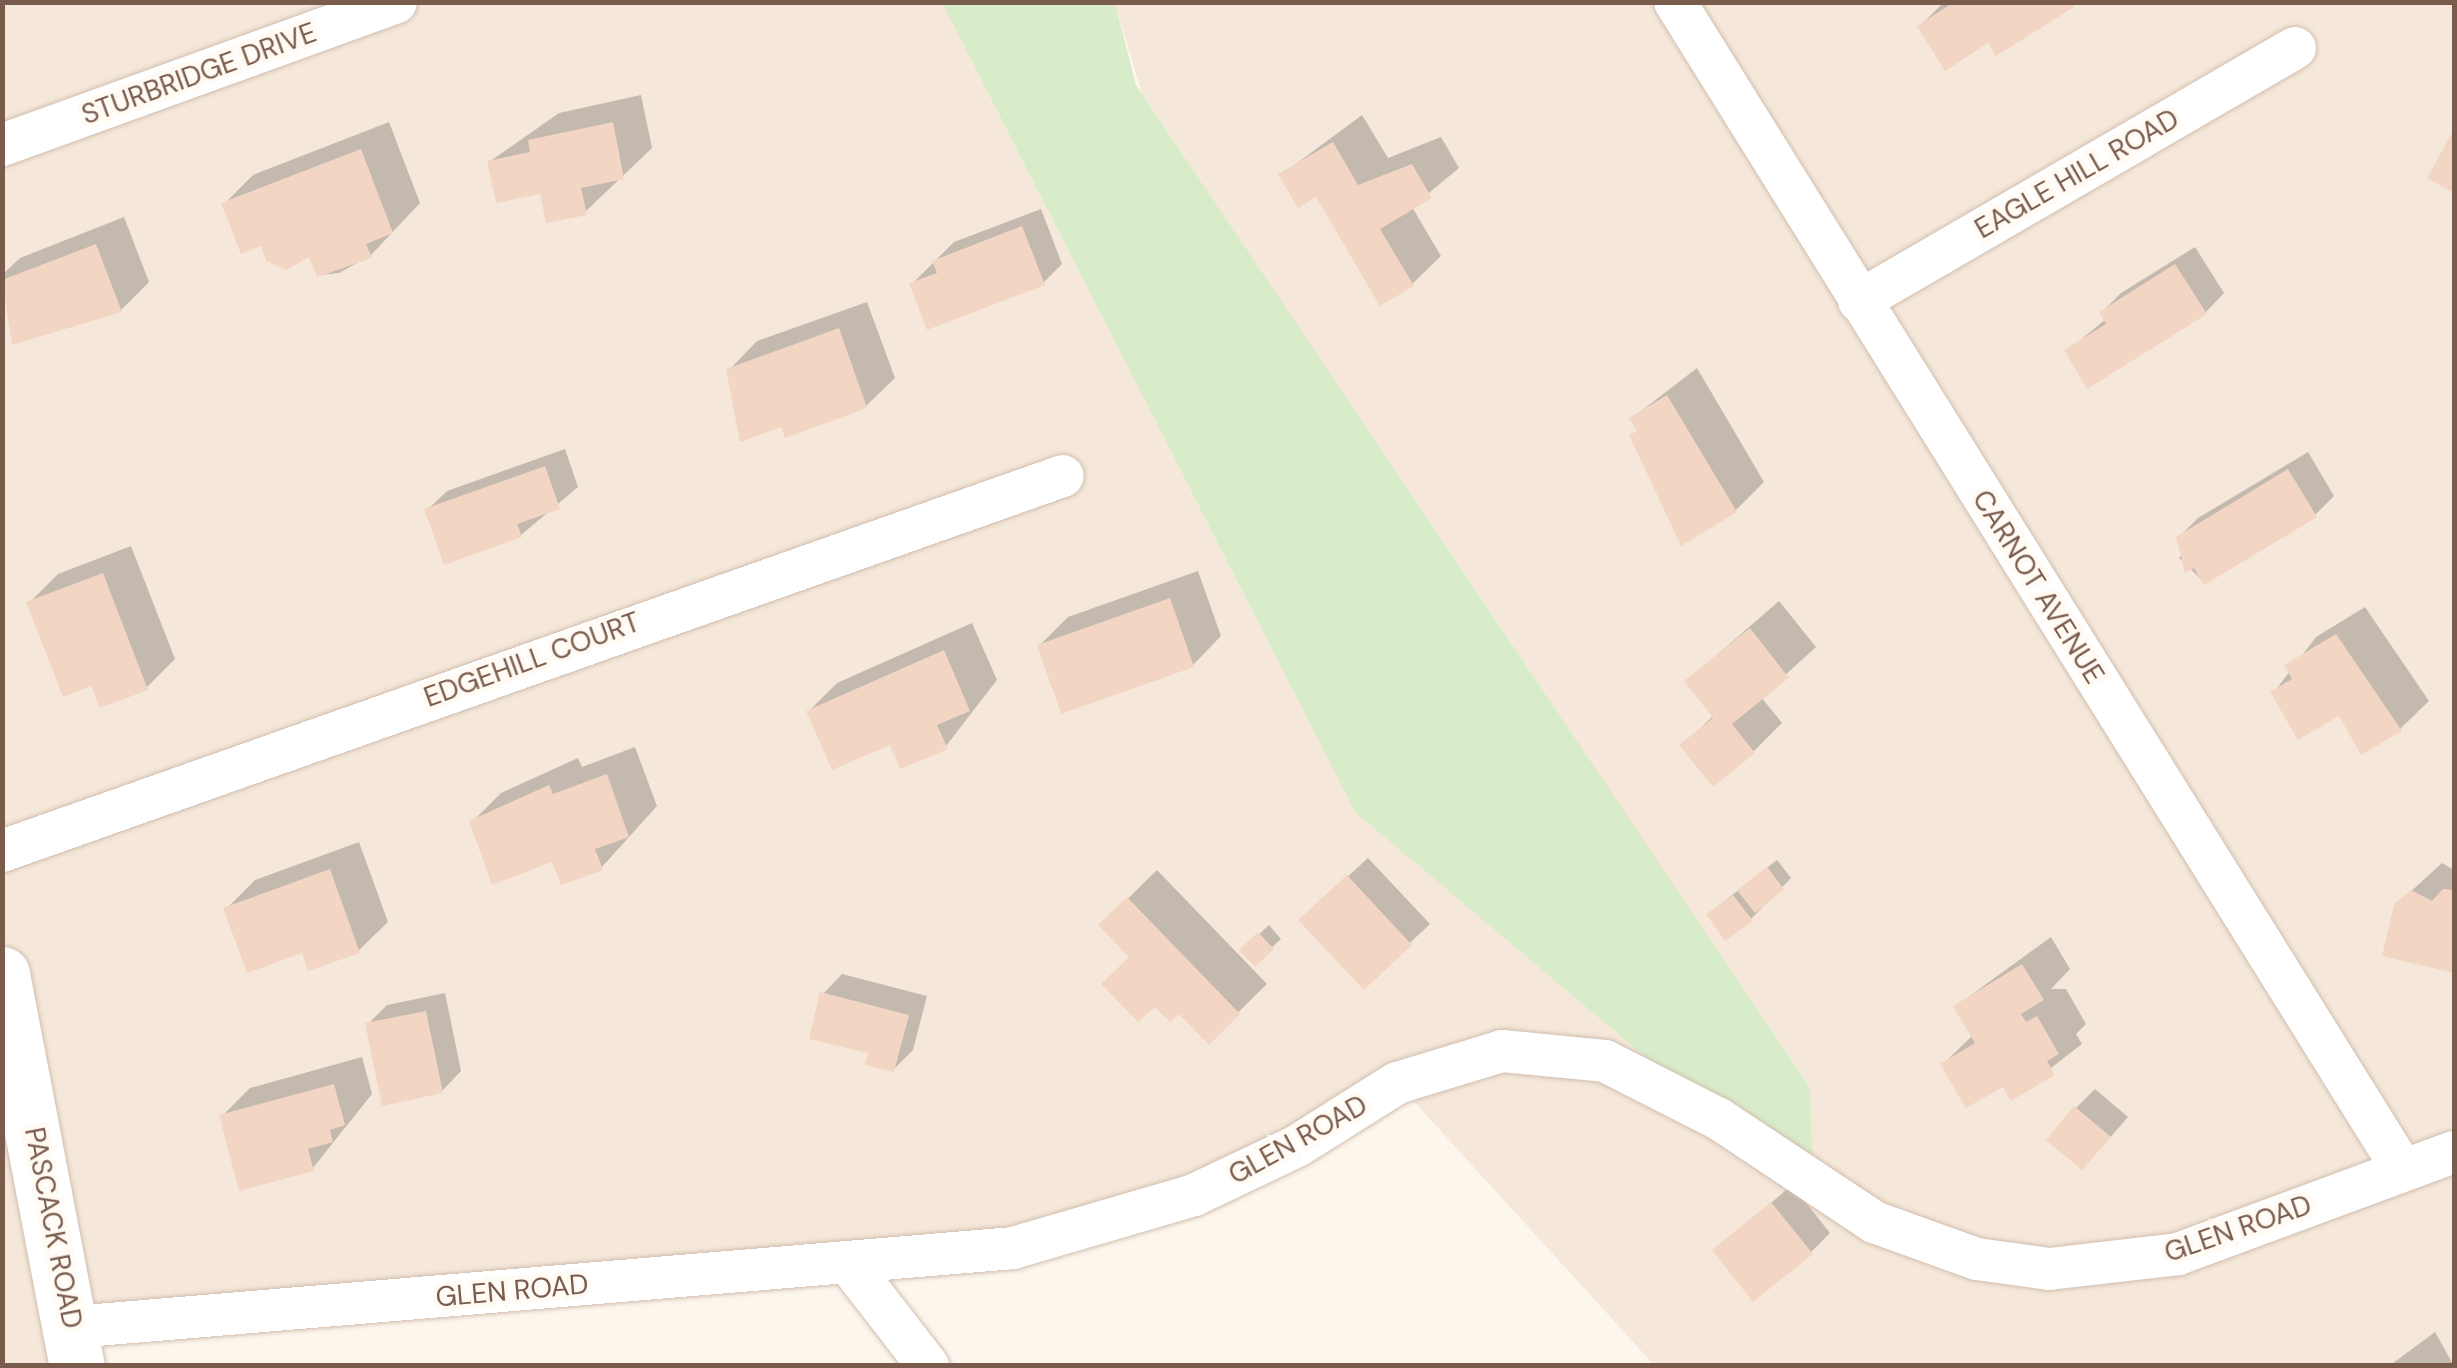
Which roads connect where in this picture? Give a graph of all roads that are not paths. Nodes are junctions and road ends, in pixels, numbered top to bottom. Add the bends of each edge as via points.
1 (396, 2) edge
2 (1674, 2) edge
3 (2295, 48) dead end
4 (2, 145) edge
5 (1859, 301) junction
6 (1063, 476) dead end
7 (2, 850) edge
8 (2, 974) edge
9 (2454, 1152) edge
10 (2404, 1170) junction
11 (849, 1264) junction
12 (75, 1346) edge
13 (928, 1366) edge

1 - 4 street, STURBRIDGE DRIVE
2 - 5 street, CARNOT AVENUE
3 - 5 street, EAGLE HILL ROAD
5 - 10 street, CARNOT AVENUE
6 - 7 street, EDGEHILL COURT
8 - 12 street, PASCACK ROAD
9 - 10 street, GLEN ROAD
10 - 11 street, GLEN ROAD via 2178,1254 2049,1269 1978,1259 1874,1222 1719,1119 1605,1062 1502,1051 1398,1082 1272,1160 1092,1230 1012,1248
11 - 12 street, GLEN ROAD
11 - 13 street

